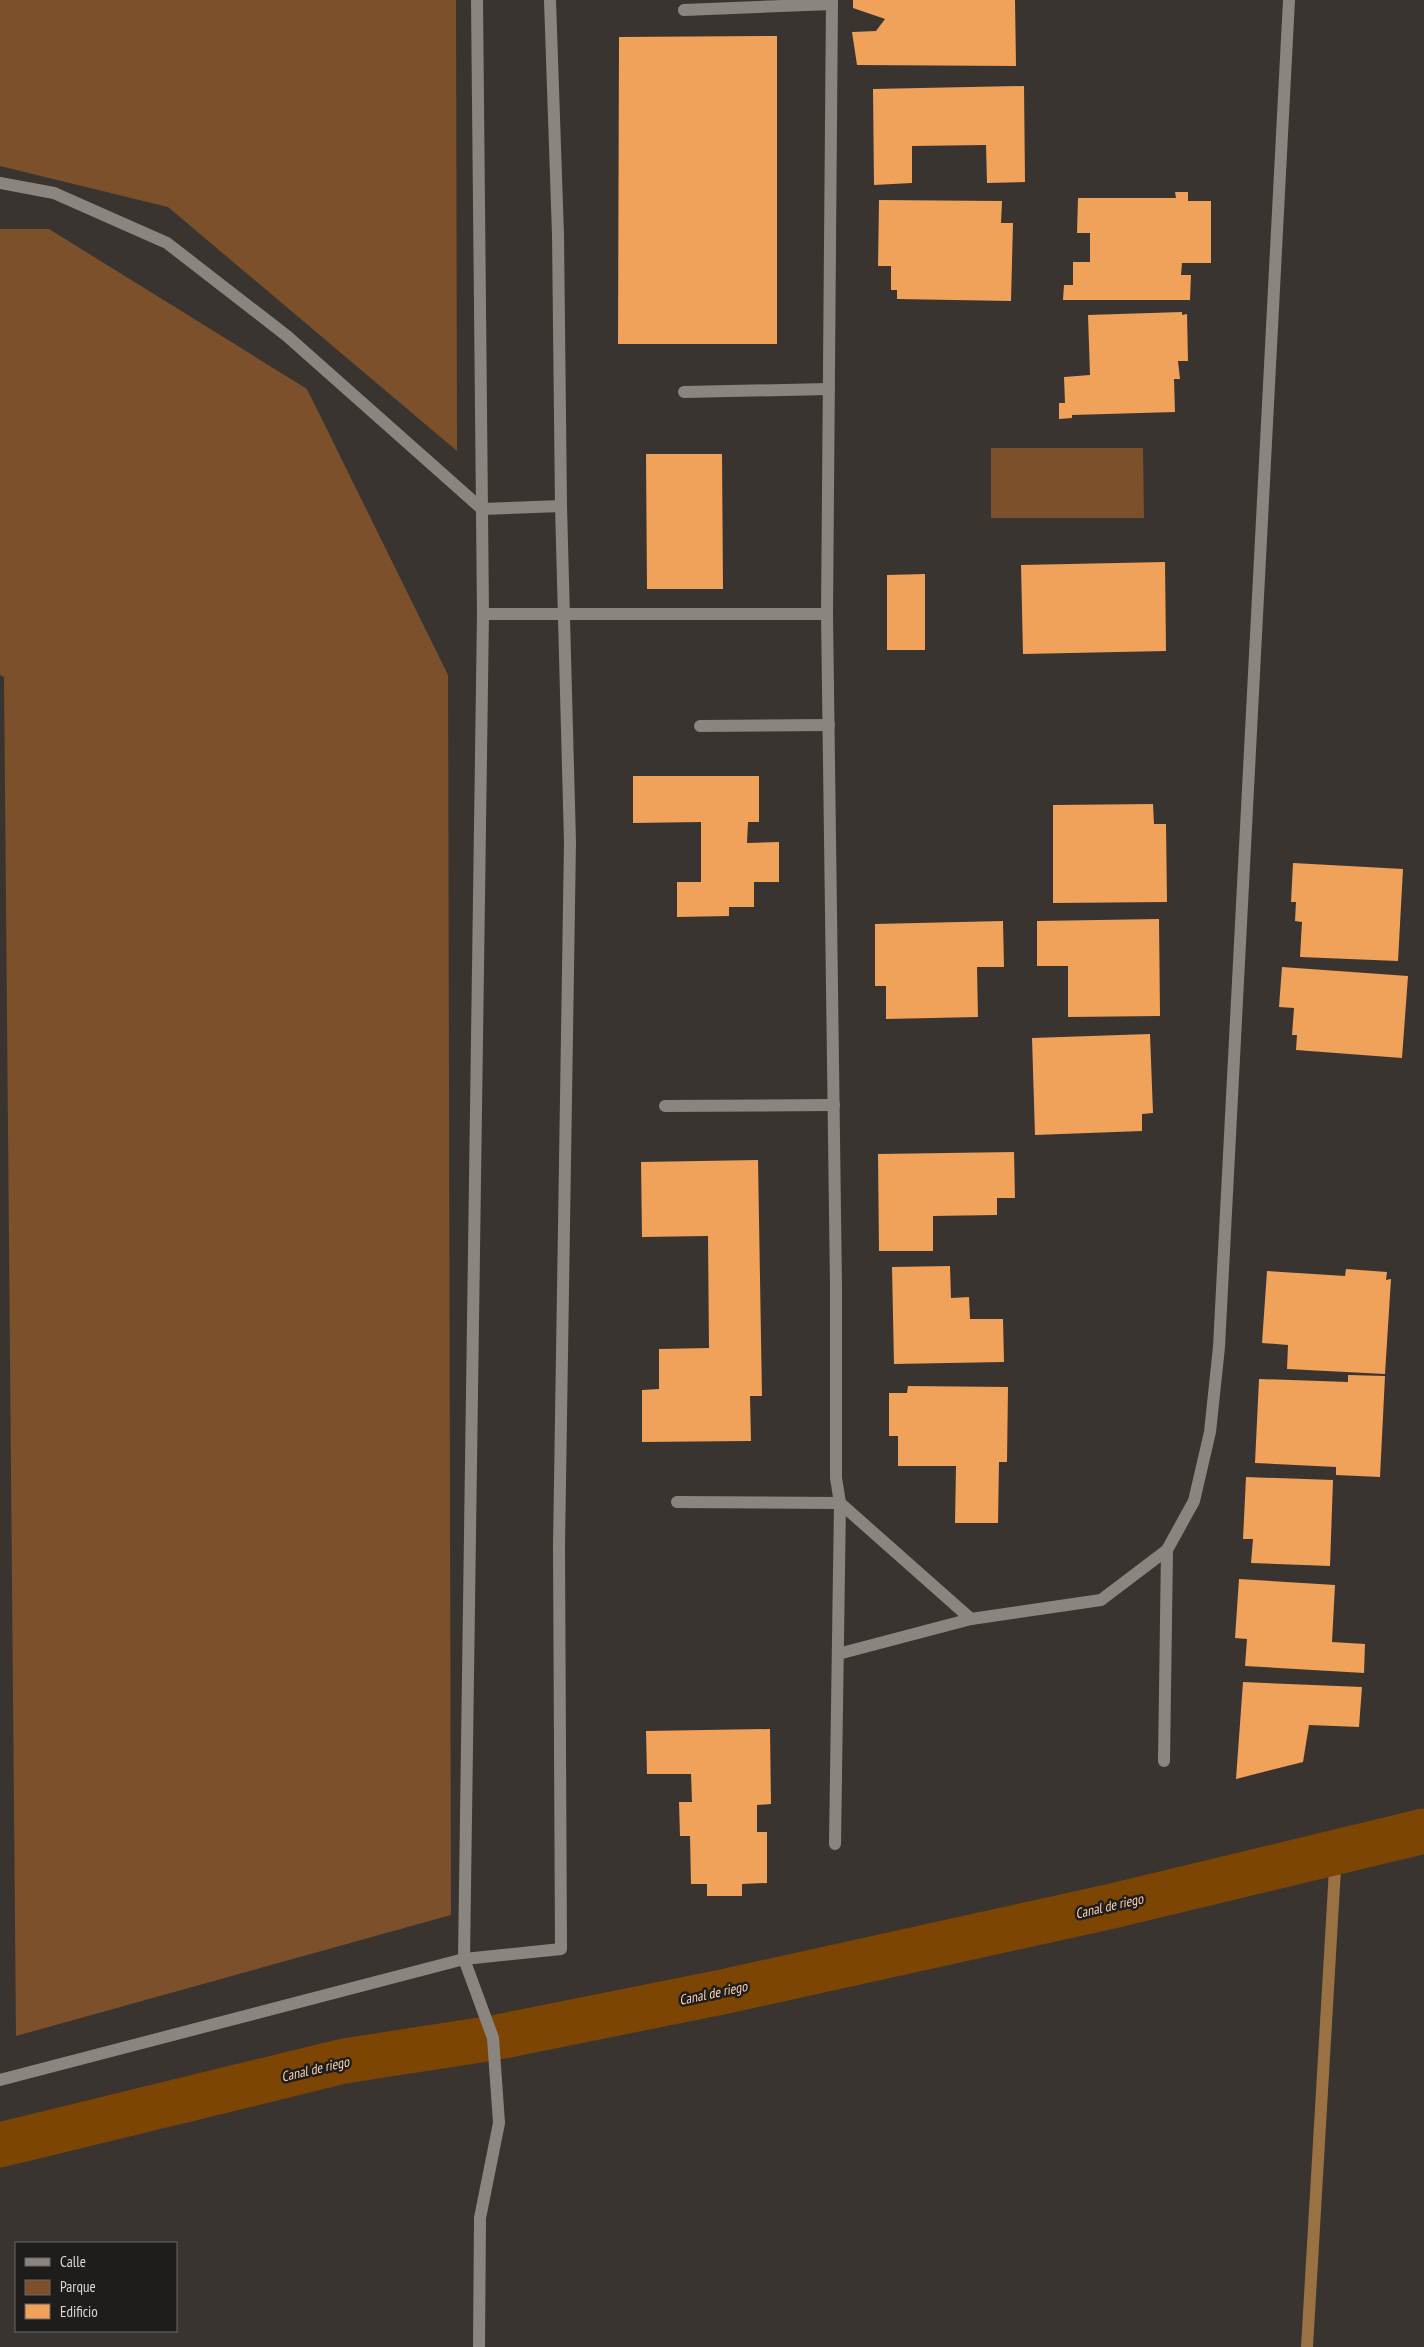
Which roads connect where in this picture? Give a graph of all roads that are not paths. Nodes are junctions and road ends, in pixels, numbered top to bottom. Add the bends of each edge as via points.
1 (477, 0) edge
2 (550, 0) edge
3 (1289, 0) edge
4 (832, 2) edge
5 (684, 10) dead end
6 (0, 183) edge
7 (830, 389) junction
8 (684, 392) dead end
9 (561, 506) junction
10 (482, 509) junction
11 (483, 614) junction
12 (565, 614) junction
13 (827, 614) junction
14 (829, 724) junction
15 (700, 726) dead end
16 (665, 1106) dead end
17 (834, 1106) junction
18 (677, 1502) dead end
19 (840, 1503) junction
20 (1167, 1550) junction
21 (970, 1619) junction
22 (838, 1654) junction
23 (1164, 1761) dead end
24 (835, 1844) dead end
25 (464, 1959) junction
26 (0, 2080) edge
27 (479, 2347) edge

1 - 10 street
2 - 9 street via 558,236
3 - 20 street via 1219,1347 1210,1432 1194,1501
4 - 5 street
4 - 7 street
6 - 10 street via 54,193 167,243 287,336
7 - 8 street
7 - 13 street
9 - 10 street
9 - 12 street
10 - 11 street
11 - 12 street
11 - 25 street
12 - 13 street
12 - 25 street via 570,842 559,1546 561,1949
13 - 14 street
14 - 15 street
14 - 17 street
16 - 17 street
17 - 19 street via 836,1478
18 - 19 street
19 - 21 street
19 - 22 street
20 - 21 street via 1100,1600
20 - 23 street
21 - 22 street
22 - 24 street
25 - 26 street
25 - 27 street via 493,2038 499,2123 480,2218

